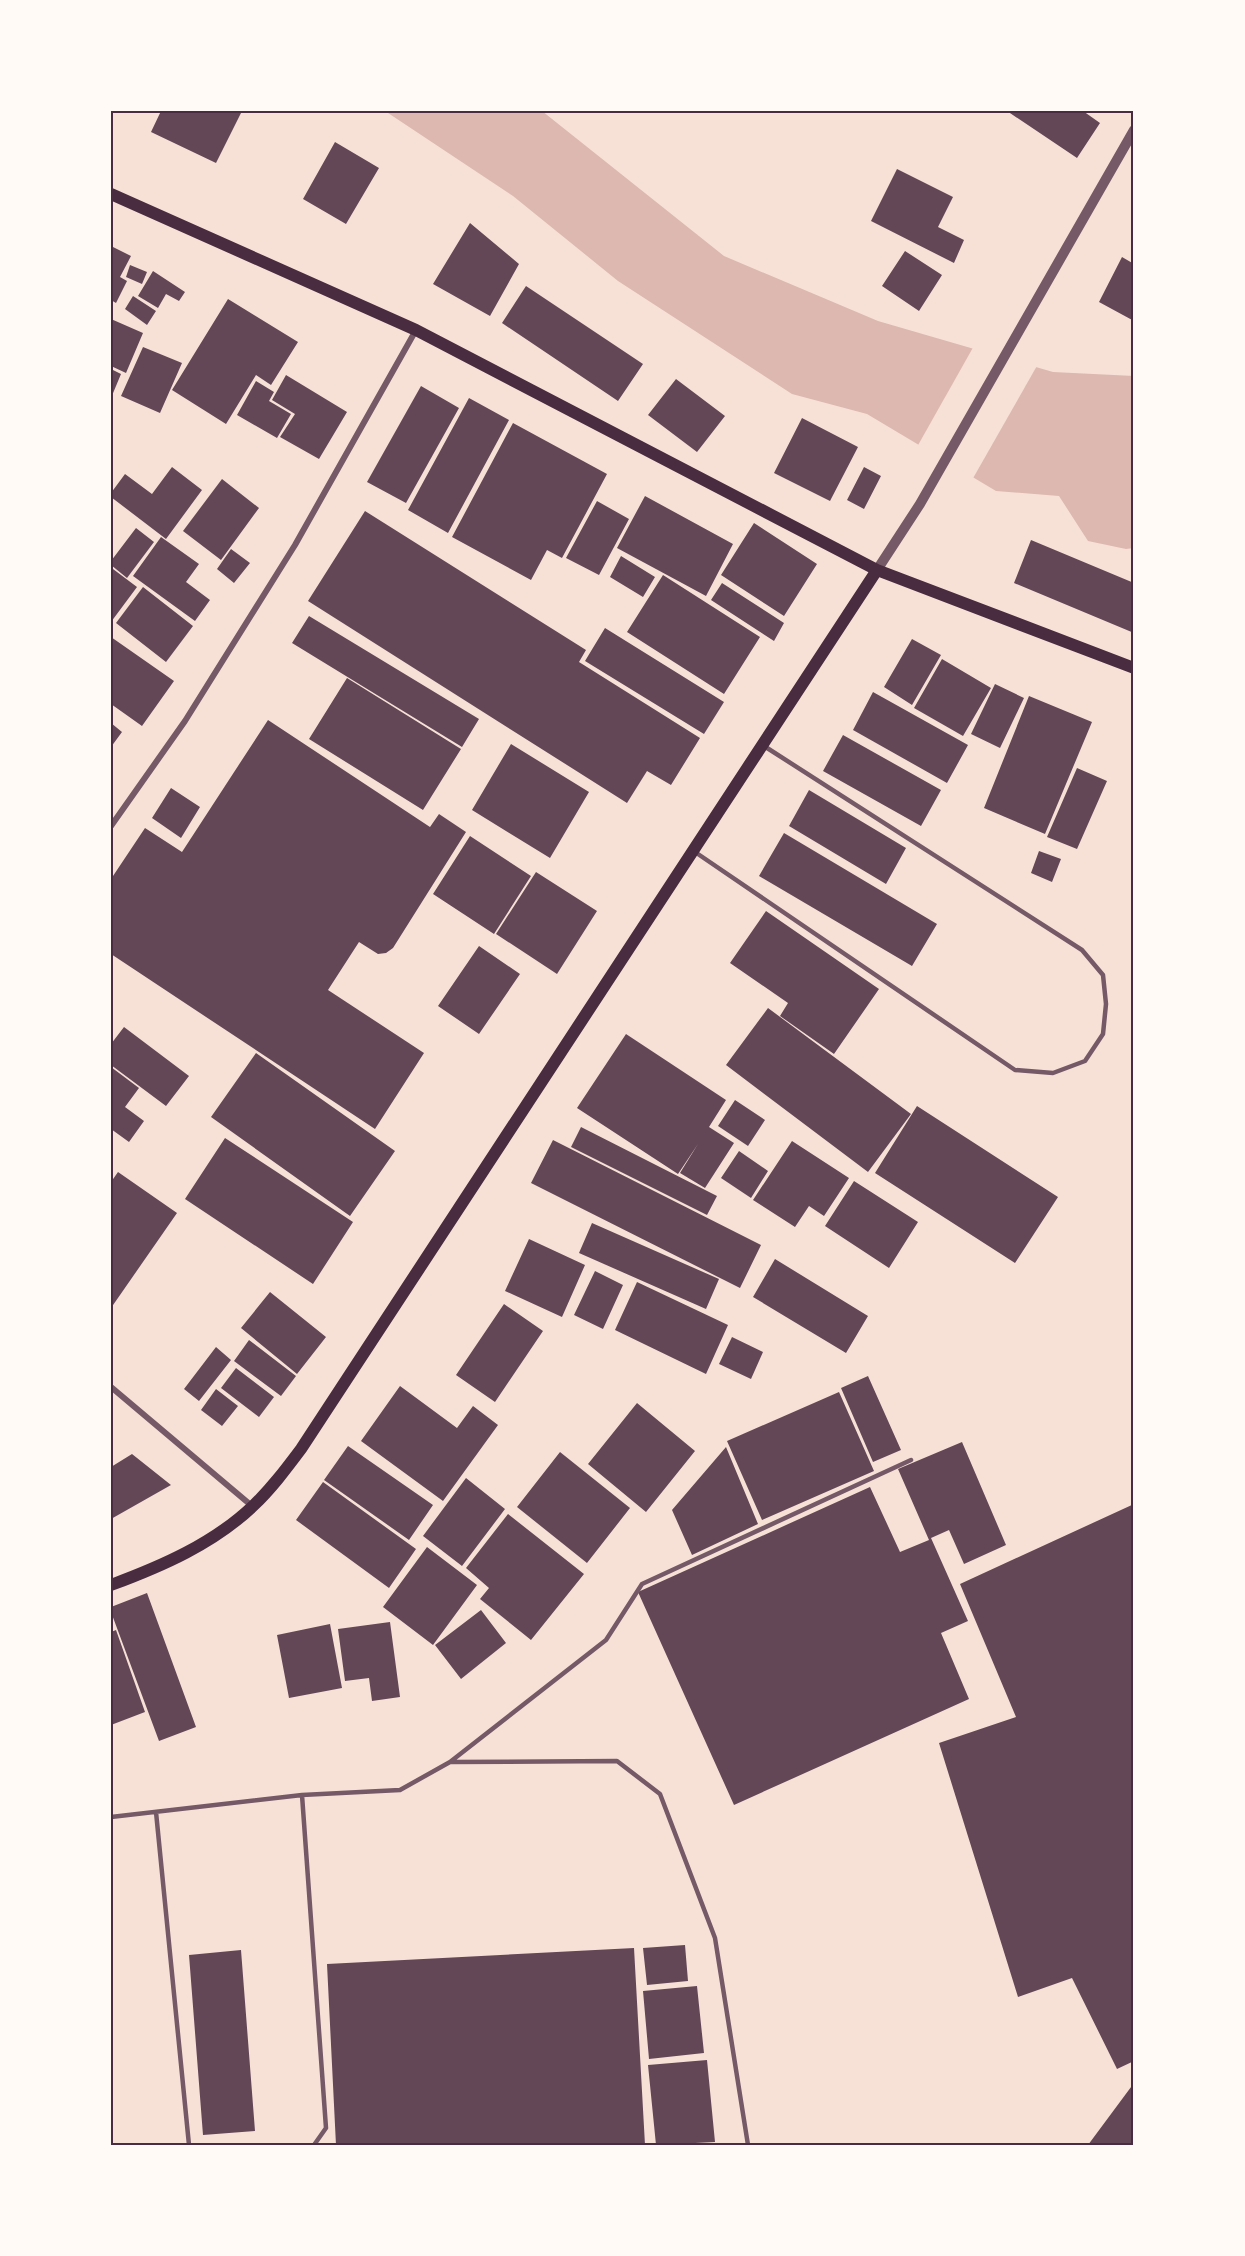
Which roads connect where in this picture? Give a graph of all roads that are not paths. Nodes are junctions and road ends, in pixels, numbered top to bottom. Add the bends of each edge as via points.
1 (1134, 130) edge
2 (111, 194) edge
3 (416, 330) junction
4 (877, 570) junction
5 (1134, 668) edge
6 (763, 746) junction
7 (111, 826) edge
8 (693, 851) junction
9 (111, 1387) edge
10 (911, 1460) dead end
11 (253, 1506) junction
12 (111, 1584) edge
13 (450, 1762) junction
14 (302, 1795) junction
15 (156, 1812) junction
16 (111, 1817) edge
17 (189, 2145) edge
18 (314, 2145) edge
19 (748, 2145) edge

1 - 4 street via 920,504
2 - 3 main road
3 - 4 main road
3 - 7 street via 295,545 185,721
4 - 5 main road
4 - 6 main road
6 - 8 main road
6 - 8 lane via 1082,950 1102,975 1106,1004 1103,1034 1097,1043 1084,1061 1053,1073 1015,1070
8 - 11 main road via 301,1449
9 - 11 street
10 - 13 lane via 642,1584 606,1640
11 - 12 main road via 215,1537 152,1569
13 - 14 lane via 400,1790
13 - 19 lane via 618,1761 660,1794 715,1938
14 - 15 lane
14 - 18 lane via 326,2128
15 - 16 lane
15 - 17 lane

